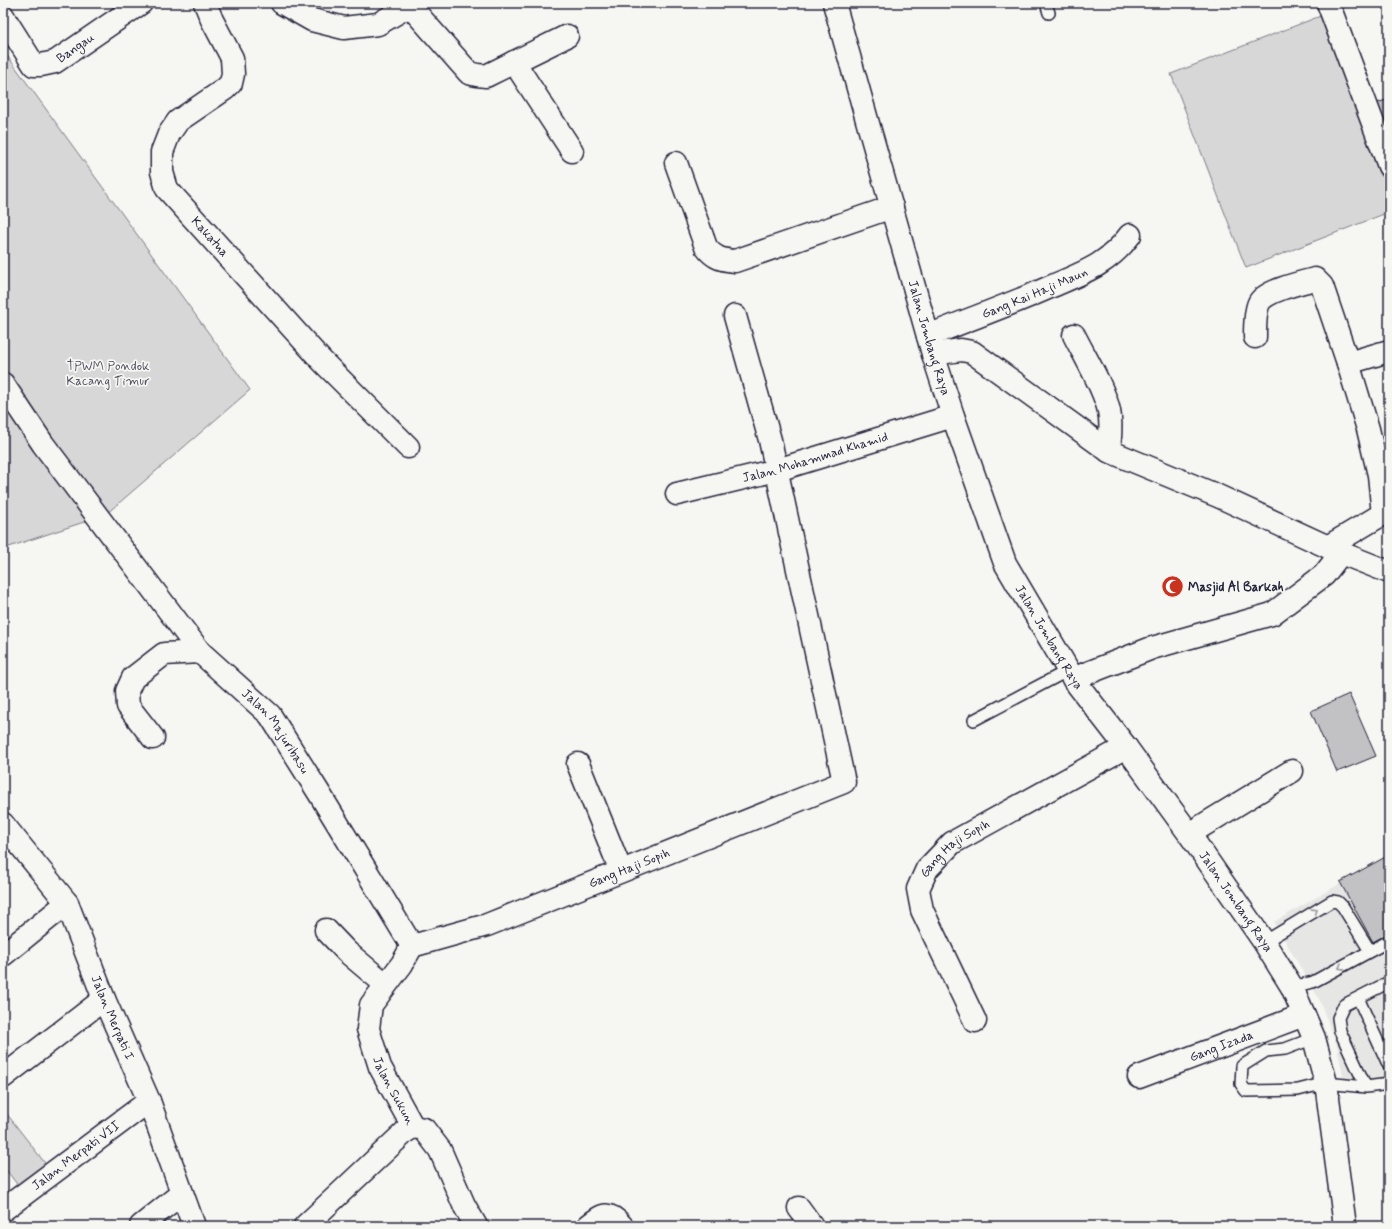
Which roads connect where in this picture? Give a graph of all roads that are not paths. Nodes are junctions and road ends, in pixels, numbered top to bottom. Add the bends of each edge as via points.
1 (141, 3) edge
2 (205, 3) edge
3 (282, 3) edge
4 (834, 3) edge
5 (1328, 3) edge
6 (412, 4) edge
7 (3, 16) edge
8 (567, 36) dead end
9 (514, 62) junction
10 (572, 151) dead end
11 (676, 164) dead end
12 (1389, 166) edge
13 (892, 207) junction
14 (1130, 235) dead end
15 (735, 316) dead end
16 (1074, 334) dead end
17 (1255, 337) dead end
18 (931, 345) junction
19 (1389, 351) edge
20 (1348, 363) junction
21 (3, 384) edge
22 (953, 416) junction
23 (408, 447) dead end
24 (1109, 451) junction
25 (777, 470) junction
26 (677, 494) dead end
27 (1386, 514) edge
28 (1335, 549) junction
29 (1389, 572) edge
30 (200, 652) junction
31 (1071, 675) junction
32 (974, 720) dead end
33 (153, 738) dead end
34 (1126, 748) junction
35 (578, 764) dead end
36 (1292, 771) dead end
37 (5, 833) edge
38 (1190, 835) junction
39 (621, 871) junction
40 (67, 903) junction
41 (326, 930) dead end
42 (1389, 941) edge
43 (1264, 942) junction
44 (412, 946) junction
45 (1370, 951) junction
46 (3, 955) edge
47 (1389, 982) edge
48 (385, 984) junction
49 (1292, 987) junction
50 (1358, 998) junction
51 (104, 999) junction
52 (1304, 1015) junction
53 (974, 1021) dead end
54 (1314, 1038) junction
55 (1389, 1066) edge
56 (3, 1077) edge
57 (1139, 1077) dead end
58 (1326, 1083) junction
59 (1389, 1084) edge
60 (1366, 1087) junction
61 (149, 1101) junction
62 (413, 1127) junction
63 (182, 1193) junction
64 (799, 1208) dead end
65 (3, 1210) edge
66 (141, 1226) edge
67 (194, 1226) edge
68 (305, 1226) edge
69 (476, 1226) edge
70 (588, 1226) edge
71 (622, 1226) edge
72 (812, 1226) edge
73 (1345, 1226) edge

1 - 7 street, Bangau via 55,62 41,65 34,65
2 - 23 street, Kakatua via 232,58 233,74 231,83 225,89 178,121 168,134 162,152 162,172 167,189 322,361
3 - 6 street via 312,20 344,28 378,24
4 - 13 street, Jalan Jombang Raya
5 - 12 street
6 - 9 street via 469,72 477,76 486,76
8 - 9 street
9 - 10 street
11 - 13 street via 706,247 719,259 735,261
13 - 18 street, Jalan Jombang Raya
14 - 18 street, Gang Kai Haji Maun via 1123,245 1096,267 1015,303
15 - 25 street
16 - 24 street via 1109,411
17 - 20 street via 1258,303 1264,297 1296,283 1315,279 1322,286
18 - 22 street, Jalan Jombang Raya
18 - 24 street via 972,352
19 - 20 street
20 - 27 street via 1368,429
21 - 30 street, Jalan Majuribasu via 42,444
22 - 25 street, Jalan Mohammad Khamid
22 - 31 street, Jalan Jombang Raya via 1005,563
24 - 28 street via 1218,496
25 - 26 street, Jalan Mohammad Khamid
25 - 39 street, Gang Haji Sopih via 844,782
27 - 28 street
28 - 29 street
28 - 31 street via 1324,575 1272,614 1152,648 1085,674
30 - 33 street via 164,654 132,678 127,691 128,706
30 - 44 street, Jalan Majuribasu via 270,715
31 - 32 lane
31 - 34 street, Jalan Jombang Raya
34 - 38 street, Jalan Jombang Raya
34 - 53 street, Gang Haji Sopih via 952,843 927,869 918,889 922,910
35 - 39 street
36 - 38 street
37 - 40 street, Jalan Merpati I
38 - 43 street, Jalan Jombang Raya
39 - 44 street, Gang Haji Sopih via 488,925
40 - 46 street
40 - 51 street, Jalan Merpati I
41 - 48 street via 347,952
42 - 45 lane
43 -> 45 lane via 1332,901 1343,907
43 - 49 street, Jalan Jombang Raya
44 - 48 street, Jalan Sukun via 402,964
45 -> 49 lane via 1313,982
47 - 50 lane
48 - 62 street, Jalan Sukun via 371,1005 368,1029 380,1067
49 - 52 street, Jalan Jombang Raya
50 - 55 lane
50 - 60 lane via 1344,1005 1338,1018 1340,1031
51 - 56 street
51 - 61 street, Jalan Merpati I
52 - 54 street, Jalan Jombang Raya
52 - 57 street, Gang Izada
54 - 58 street, Jalan Jombang Raya
54 - 58 lane via 1285,1048 1266,1051 1242,1066 1241,1084 1246,1091 1298,1090
58 - 60 lane
58 - 73 street, Jalan Jombang Raya
59 - 60 lane
61 - 63 street, Jalan Merpati I
61 - 65 street, Jalan Merpati VII
62 - 68 street
62 - 69 street, Jalan Sukun via 424,1129 440,1150
63 - 66 street
63 - 67 street, Jalan Merpati I
64 - 72 street
70 - 71 street via 598,1218 608,1215 615,1217

